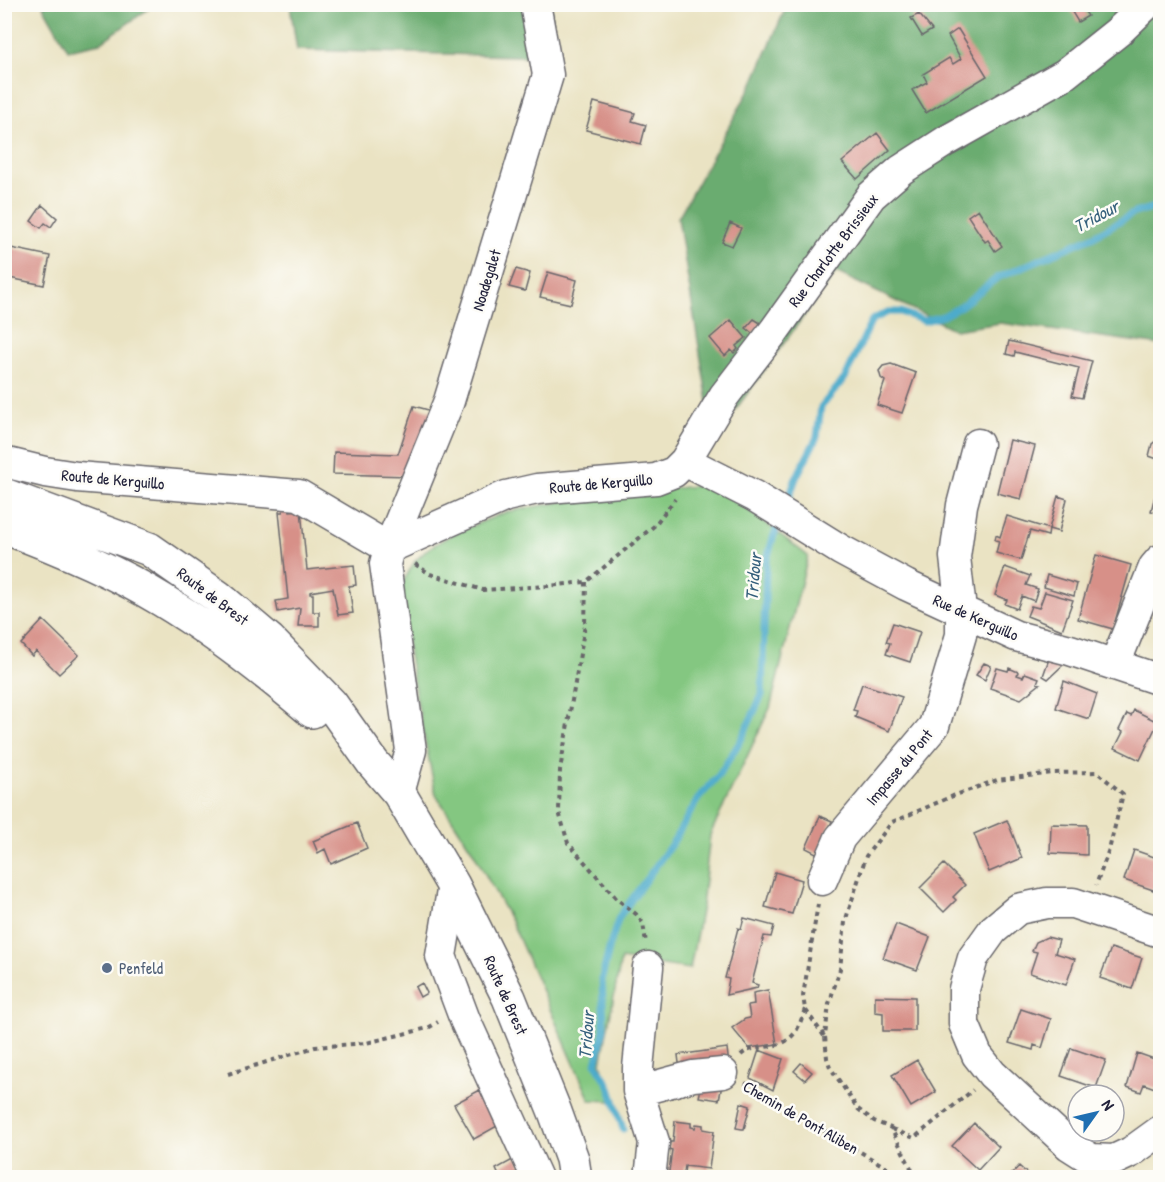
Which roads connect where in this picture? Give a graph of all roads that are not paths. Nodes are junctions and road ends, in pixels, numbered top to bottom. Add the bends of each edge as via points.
1 (535, 4) edge
2 (1147, 4) edge
3 (978, 444) dead end
4 (4, 462) edge
5 (689, 463) junction
6 (4, 495) edge
7 (4, 527) edge
8 (389, 548) junction
9 (1161, 560) edge
10 (961, 610) junction
11 (1115, 663) junction
12 (1161, 680) edge
13 (373, 763) junction
14 (399, 793) junction
15 (822, 880) road end
16 (453, 885) junction
17 (1161, 932) edge
18 (648, 967) dead end
19 (723, 1073) road end
20 (638, 1091) junction
21 (1161, 1131) edge
22 (537, 1178) edge
23 (575, 1178) edge
24 (650, 1178) edge

1 - 8 street, Noadegalet via 548,75 449,401
2 - 5 street, Rue Charlotte Brissieux via 1065,74 946,141 901,170 871,196 724,396
3 - 10 street, Impasse du Pont via 962,505 955,557
4 - 8 street, Route de Kerguillo via 77,477 299,495
5 - 8 street, Route de Kerguillo via 656,479 537,489 506,496
5 - 10 street, Rue de Kerguillo via 754,496 841,550
6 - 13 main road, Route de Brest via 149,549 218,597 269,640 331,704
7 - 13 main road, Route de Brest via 62,548 162,599 260,667
8 - 14 street via 385,564 411,750
9 - 11 street via 1154,567
10 - 11 street, Rue de Kerguillo via 1016,636
10 - 15 street, Impasse du Pont via 961,635 934,726 840,838
11 - 12 street, Rue de Kerguillo
13 - 14 main road, Route de Brest
14 - 16 main road, Route de Brest
16 - 22 street via 441,956
16 - 23 main road, Route de Brest via 509,998 555,1112
17 - 21 street via 1073,903 1018,909 993,930 973,958 964,989 964,1024 977,1055 992,1074 1069,1145 1091,1159 1114,1160
18 - 20 street
19 - 20 street, Chemin de Pont Aliben via 693,1076
20 - 24 street via 654,1142

